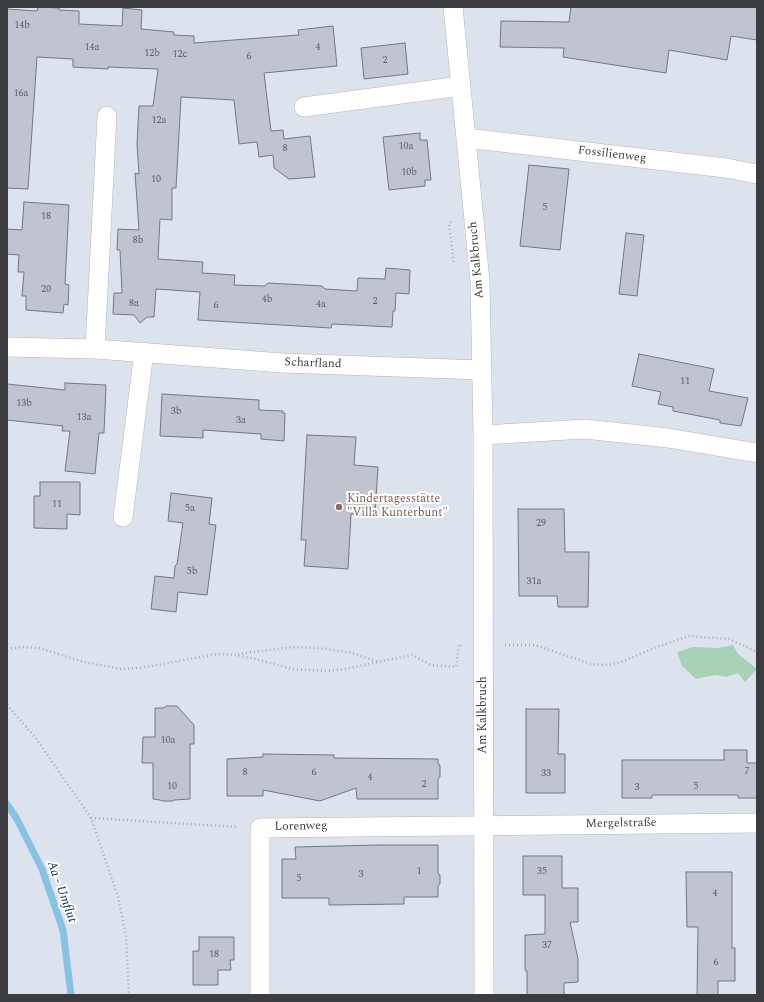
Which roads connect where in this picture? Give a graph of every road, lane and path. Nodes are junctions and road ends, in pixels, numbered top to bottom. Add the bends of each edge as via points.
1 (453, 7) edge
2 (460, 86) junction
3 (304, 107) dead end
4 (107, 116) dead end
5 (466, 138) junction
6 (757, 174) edge
7 (7, 347) edge
8 (95, 349) junction
9 (144, 352) junction
10 (482, 370) junction
11 (483, 435) junction
12 (757, 453) edge
13 (123, 517) dead end
14 (484, 645) junction
15 (7, 649) edge
16 (757, 652) edge
17 (236, 655) junction
18 (380, 662) junction
19 (7, 705) edge
20 (91, 818) junction
21 (757, 823) edge
22 (484, 825) junction
23 (260, 828) junction
24 (129, 995) edge
25 (260, 995) edge
26 (484, 995) edge

1 - 2 street, Am Kalkbruch
2 - 3 street
2 - 5 street, Am Kalkbruch
4 - 8 street
5 - 6 street, Fossilienweg via 726,168
5 - 10 street, Am Kalkbruch via 480,281
7 - 8 street, Scharfland
8 - 9 street, Scharfland
9 - 10 street, Scharfland via 283,363
9 - 13 street
10 - 11 street, Am Kalkbruch
11 - 12 street via 585,429 668,438
11 - 14 street, Am Kalkbruch
14 - 16 path via 535,645 580,661 609,665 689,636 729,639
14 - 18 path via 459,645 456,667 431,664 412,655
14 - 22 street, Am Kalkbruch
15 - 17 path via 39,648 84,662 121,669 217,654
17 - 18 path via 294,647 319,648 352,653
17 - 18 path via 292,669 328,672
19 - 20 path via 35,737
20 - 23 path
20 - 24 path via 118,897 126,935
21 - 22 street, Mergelstraße
22 - 23 street, Lorenweg
22 - 26 street, Am Kalkbruch
23 - 25 street, Lorenweg

